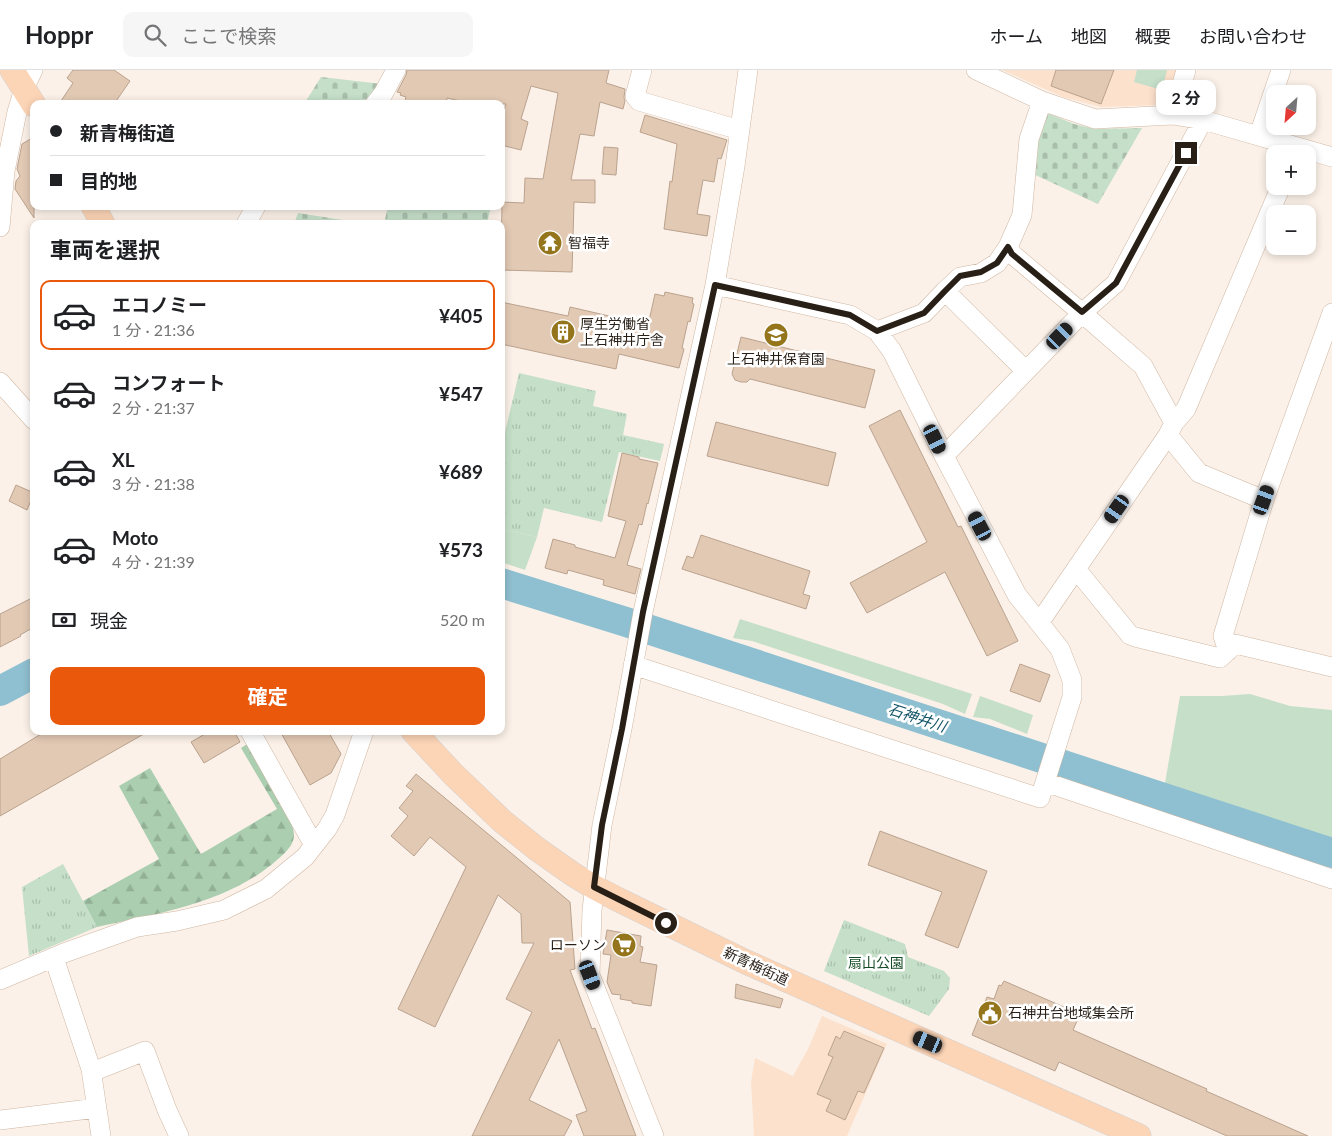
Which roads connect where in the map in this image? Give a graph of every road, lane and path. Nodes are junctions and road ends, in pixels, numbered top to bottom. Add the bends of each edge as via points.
1 (396, 70) edge
2 (642, 70) edge
3 (976, 70) edge
4 (1186, 70) edge
5 (1281, 70) edge
6 (745, 71) edge
7 (26, 84) edge
8 (379, 100) edge
9 (1042, 102) junction
10 (1173, 115) junction
11 (1203, 120) junction
12 (740, 130) junction
13 (1259, 135) junction
14 (1284, 145) edge
15 (1316, 154) edge
16 (1332, 157) edge
17 (2, 175) edge
18 (1277, 195) edge
19 (0, 227) edge
20 (1008, 247) junction
21 (715, 285) junction
22 (945, 291) junction
23 (1082, 312) junction
24 (1332, 313) edge
25 (877, 331) junction
26 (1026, 371) junction
27 (0, 382) edge
28 (30, 416) edge
29 (1171, 429) junction
30 (944, 456) junction
31 (1264, 500) junction
32 (1076, 569) junction
33 (1038, 623) junction
34 (1228, 651) junction
35 (633, 665) junction
36 (1332, 667) edge
37 (252, 735) edge
38 (363, 735) edge
39 (417, 735) edge
40 (1046, 779) junction
41 (314, 845) junction
42 (1332, 878) edge
43 (594, 887) junction
44 (54, 958) junction
45 (0, 980) edge
46 (91, 1069) junction
47 (97, 1108) junction
48 (0, 1120) edge
49 (101, 1136) edge
50 (178, 1136) edge
51 (654, 1136) edge
52 (1140, 1136) edge

1 - 8 street
2 - 12 street via 635,96 639,101
3 - 9 street
4 - 10 street
5 - 13 street
6 - 12 street
7 - 17 street
9 - 10 street via 1095,119
9 - 20 street via 1029,138 1022,215
10 - 11 street
11 - 13 street
11 - 23 street via 1116,283
12 - 21 street
13 - 14 street
15 - 16 street
17 - 19 street
18 - 29 street via 1186,409
20 - 22 street via 997,263 981,272 960,276
20 - 23 street via 1012,254
21 - 25 street via 850,315
21 - 35 street
22 - 25 street via 924,313
22 - 26 street
23 - 26 street
23 - 29 street via 1143,366
24 - 31 street
25 - 30 street via 892,351
26 - 30 street
27 - 28 street
29 - 31 street via 1199,473
29 - 32 street
30 - 33 street via 1017,595
31 - 34 street via 1223,636
32 - 33 street
32 - 34 street via 1134,637 1220,658
33 - 40 street via 1060,649 1072,680 1072,697
34 - 36 street via 1235,644
35 - 40 street via 1040,798
35 - 43 street via 602,825
37 - 41 street
38 - 41 street via 335,815
39 - 43 main road, 新青梅街道 via 502,821
40 - 42 street
41 - 44 street via 305,857 266,889 224,910 137,927
43 - 51 street via 590,975
43 - 52 main road, 新青梅街道 via 746,962
44 - 45 street
44 - 46 street
46 - 47 street
46 - 50 street via 97,1070 145,1051
47 - 48 street
47 - 49 street

